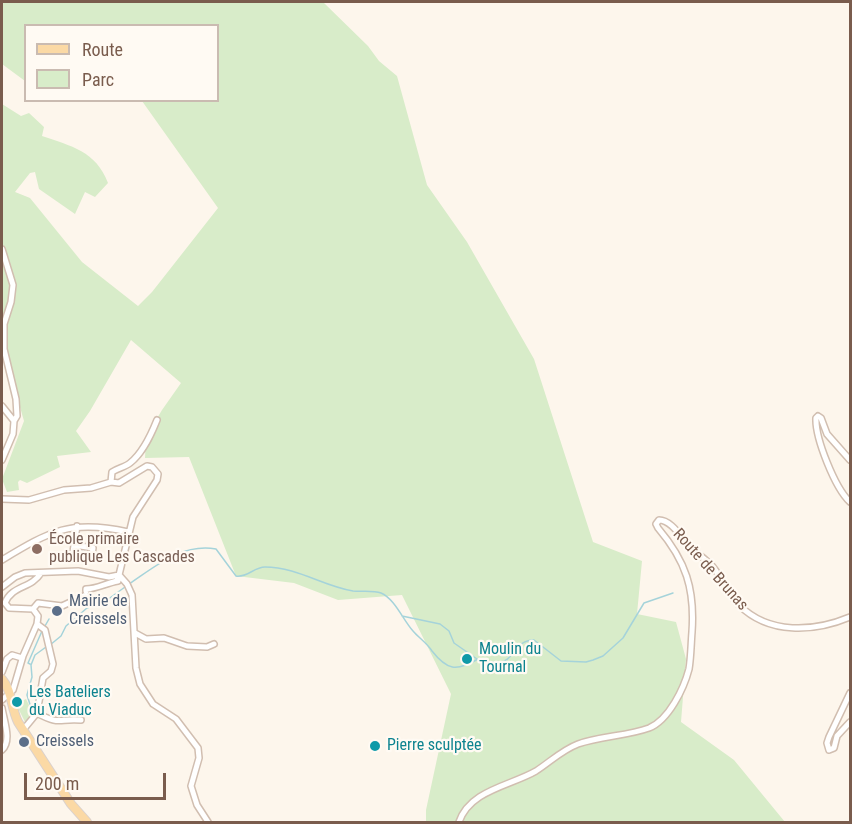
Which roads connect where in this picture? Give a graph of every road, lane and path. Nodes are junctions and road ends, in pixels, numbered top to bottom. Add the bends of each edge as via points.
1 (2, 249) edge
2 (2, 406) edge
3 (157, 420) dead end
4 (14, 421) junction
5 (2, 460) edge
6 (850, 460) edge
7 (111, 482) junction
8 (2, 498) edge
9 (850, 502) edge
10 (77, 526) junction
11 (127, 532) junction
12 (74, 545) dead end
13 (2, 560) edge
14 (41, 573) junction
15 (118, 576) junction
16 (2, 587) edge
17 (33, 609) junction
18 (850, 617) edge
19 (37, 624) junction
20 (135, 633) junction
21 (214, 644) dead end
22 (22, 658) junction
23 (2, 672) edge
24 (4, 689) edge
25 (850, 693) edge
26 (2, 708) edge
27 (37, 713) junction
28 (81, 720) dead end
29 (850, 723) edge
30 (23, 730) junction
31 (2, 750) edge
32 (87, 822) edge
33 (208, 822) edge
34 (459, 822) edge

1 - 4 street via 13,285 4,324 4,349 16,399
2 - 4 street
3 - 7 street via 136,457 112,472
4 - 5 street
6 - 9 street via 827,434 818,416 832,475
7 - 8 street via 29,500
7 - 11 street via 121,482 147,466 156,471 157,480
10 - 11 street
10 - 12 street
10 - 13 street via 44,535
11 - 15 street
14 - 15 street
14 - 16 street via 26,573
14 - 17 street via 35,582 5,600 9,608
15 - 17 street via 118,581 86,589 86,593 66,605 38,603
15 - 20 street via 132,595
17 - 19 street via 38,616
18 - 34 street, Route de Brunas via 829,626 807,629 780,627 757,618 738,604 707,561 671,525 658,520 658,528 688,577 694,612 688,670 666,714 652,727 566,750 534,772 468,806
19 - 22 street
19 - 27 street via 45,630 53,664 43,678
20 - 21 street via 146,639 164,638 187,646
20 - 33 street via 138,677 145,694 176,718 198,748 200,758 191,786
22 - 23 street via 12,655
22 - 24 street via 13,690
24 - 30 main road
25 - 29 street via 829,737 829,750
26 - 31 street via 7,741
27 - 28 street via 57,722
27 - 30 street
30 - 32 main road

